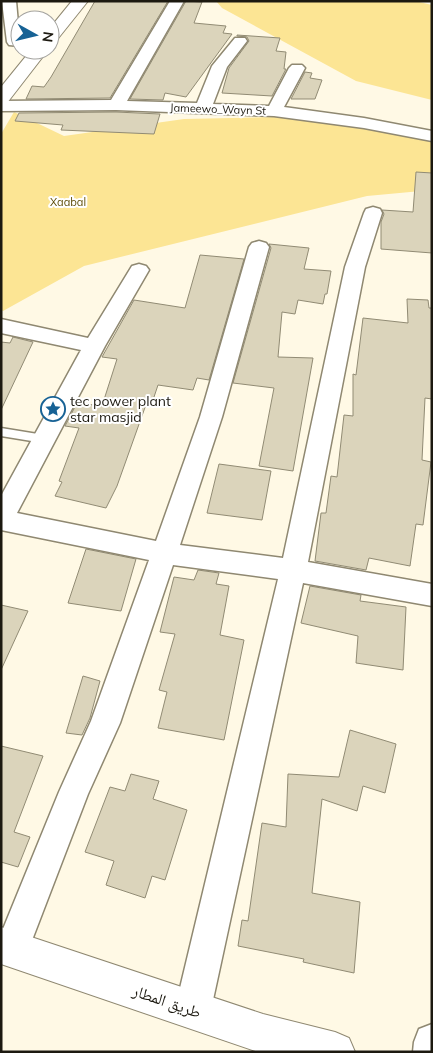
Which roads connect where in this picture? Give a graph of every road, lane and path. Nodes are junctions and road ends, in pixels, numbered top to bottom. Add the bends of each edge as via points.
1 (9, 1) edge
2 (80, 1) edge
3 (177, 1) edge
4 (10, 15) edge
5 (60, 26) edge
6 (240, 40) dead end
7 (32, 60) edge
8 (297, 68) dead end
9 (1, 99) edge
10 (116, 105) junction
11 (1, 106) edge
12 (203, 108) junction
13 (274, 111) junction
14 (432, 136) edge
15 (373, 213) dead end
16 (259, 247) dead end
17 (140, 270) dead end
18 (1, 326) edge
19 (94, 346) junction
20 (1, 432) edge
21 (44, 438) junction
22 (3, 513) edge
23 (164, 553) junction
24 (293, 570) junction
25 (432, 595) edge
26 (7, 947) edge
27 (193, 1008) junction
28 (432, 1042) edge
29 (261, 1043) edge
30 (334, 1052) edge
31 (431, 1052) edge

1 - 4 street
2 - 5 street
3 - 10 street
6 - 12 street via 220,66
7 - 9 street
8 - 13 street
10 - 11 street, Jameewo_Wayn St
10 - 12 street, Jameewo_Wayn St
12 - 13 street, Jameewo_Wayn St
13 - 14 street, Jameewo_Wayn St via 364,122
15 - 24 street via 355,267
16 - 23 street via 211,417
17 - 19 street
18 - 19 street
19 - 21 street
20 - 21 lane
21 - 22 street
22 - 23 street
23 - 24 street
23 - 26 street via 105,723
24 - 25 street
24 - 27 street
26 - 27 street, طريق المطار
27 - 29 street, طريق المطار
28 - 31 street
29 - 30 street, طريق المطار

